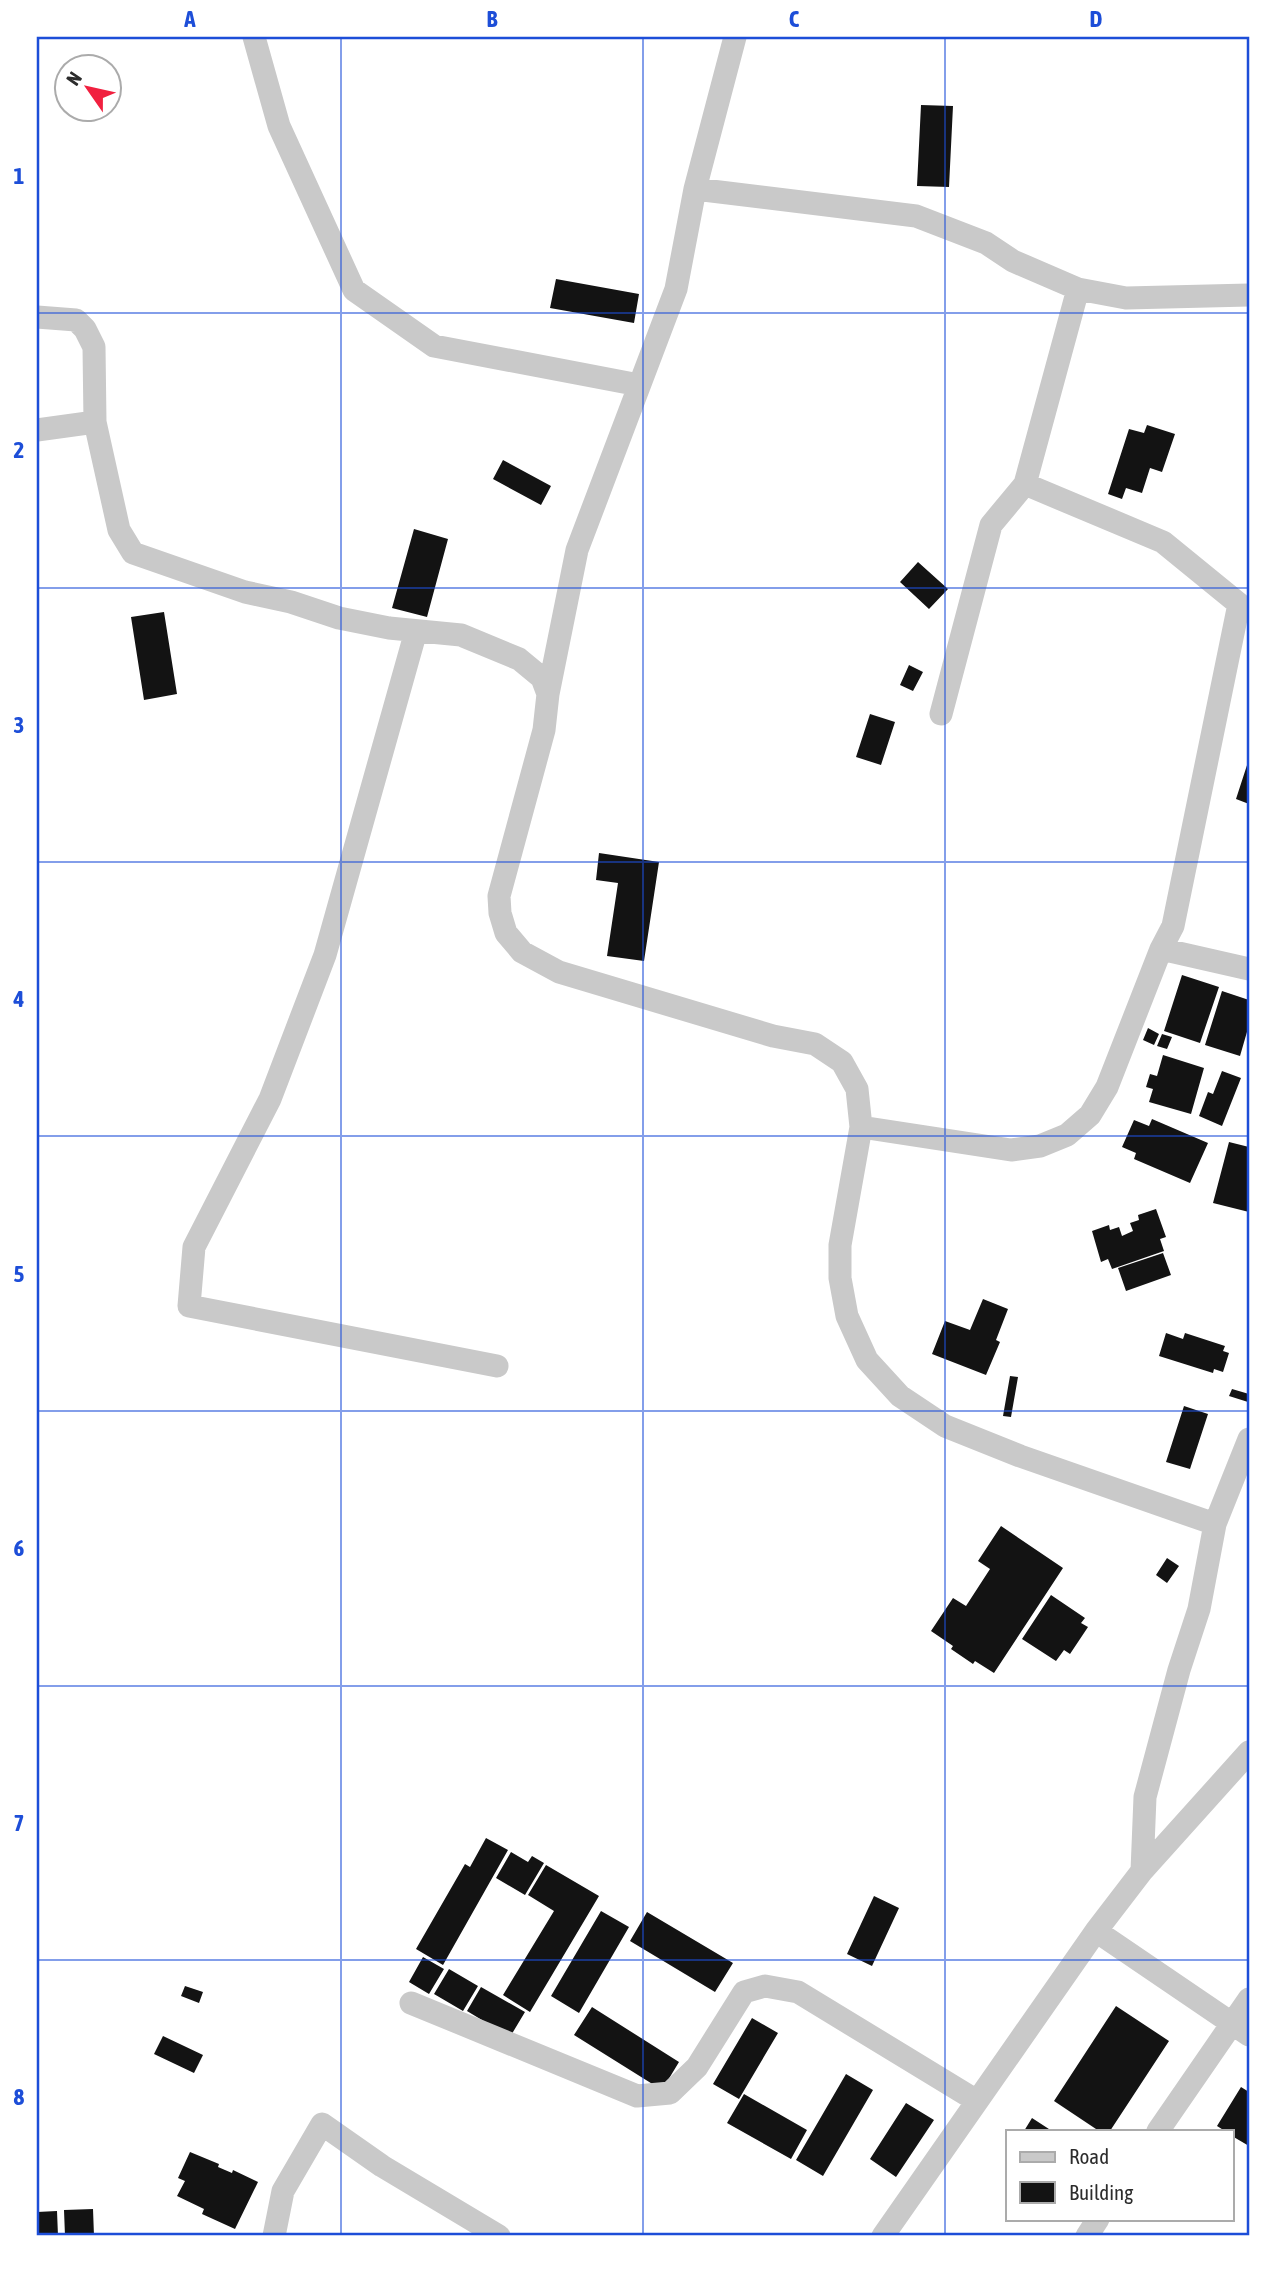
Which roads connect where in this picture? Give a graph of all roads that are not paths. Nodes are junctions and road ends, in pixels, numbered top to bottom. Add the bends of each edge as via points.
1 (254, 37) edge
2 (735, 37) edge
3 (695, 189) junction
4 (1078, 289) junction
5 (1249, 295) edge
6 (37, 317) edge
7 (639, 384) junction
8 (95, 422) junction
9 (37, 430) edge
10 (1025, 484) junction
11 (416, 631) junction
12 (548, 694) junction
13 (942, 714) dead end
14 (1161, 949) junction
15 (1249, 969) edge
16 (861, 1126) junction
17 (497, 1366) dead end
18 (1249, 1439) edge
19 (1215, 1524) junction
20 (1249, 1752) edge
21 (1142, 1871) junction
22 (1096, 1931) junction
23 (1249, 1999) edge
24 (411, 2003) dead end
25 (1240, 2029) edge
26 (977, 2101) junction
27 (1159, 2130) edge
28 (1097, 2220) edge
29 (280, 2234) edge
30 (499, 2236) edge
31 (883, 2236) edge
32 (1087, 2236) edge

1 - 7 street via 279,126 354,290 434,346
2 - 3 street
3 - 4 street via 916,216 986,243 1013,261
3 - 7 street via 676,289
4 - 5 street via 1126,298
4 - 10 street
6 - 8 street via 76,320 85,329 94,347
7 - 12 street via 577,550
8 - 9 street
8 - 11 street via 119,530 133,553 339,618
10 - 13 street via 991,525
10 - 14 street via 1163,542 1239,604 1173,926
11 - 12 street via 461,635 519,659 542,678
11 - 17 street via 326,955 270,1099 194,1247 189,1306
12 - 16 street via 544,730 499,896 506,933 522,952 559,972 773,1036 815,1044 842,1062 857,1089
14 - 15 street
14 - 16 street via 1107,1087 1090,1115 1067,1135 1040,1146 1011,1150
16 - 19 street via 840,1245 840,1278 847,1316 867,1360 900,1396 945,1426 1020,1457
18 - 19 street
19 - 21 street via 1199,1609 1145,1797
20 - 21 street
21 - 22 street
22 - 25 street
22 - 26 street
23 - 25 street
24 - 26 street via 637,2095 670,2093 697,2067 744,1992 765,1986 798,1992
25 - 27 street
26 - 31 street
28 - 32 street
29 - 30 street via 283,2191 322,2124

